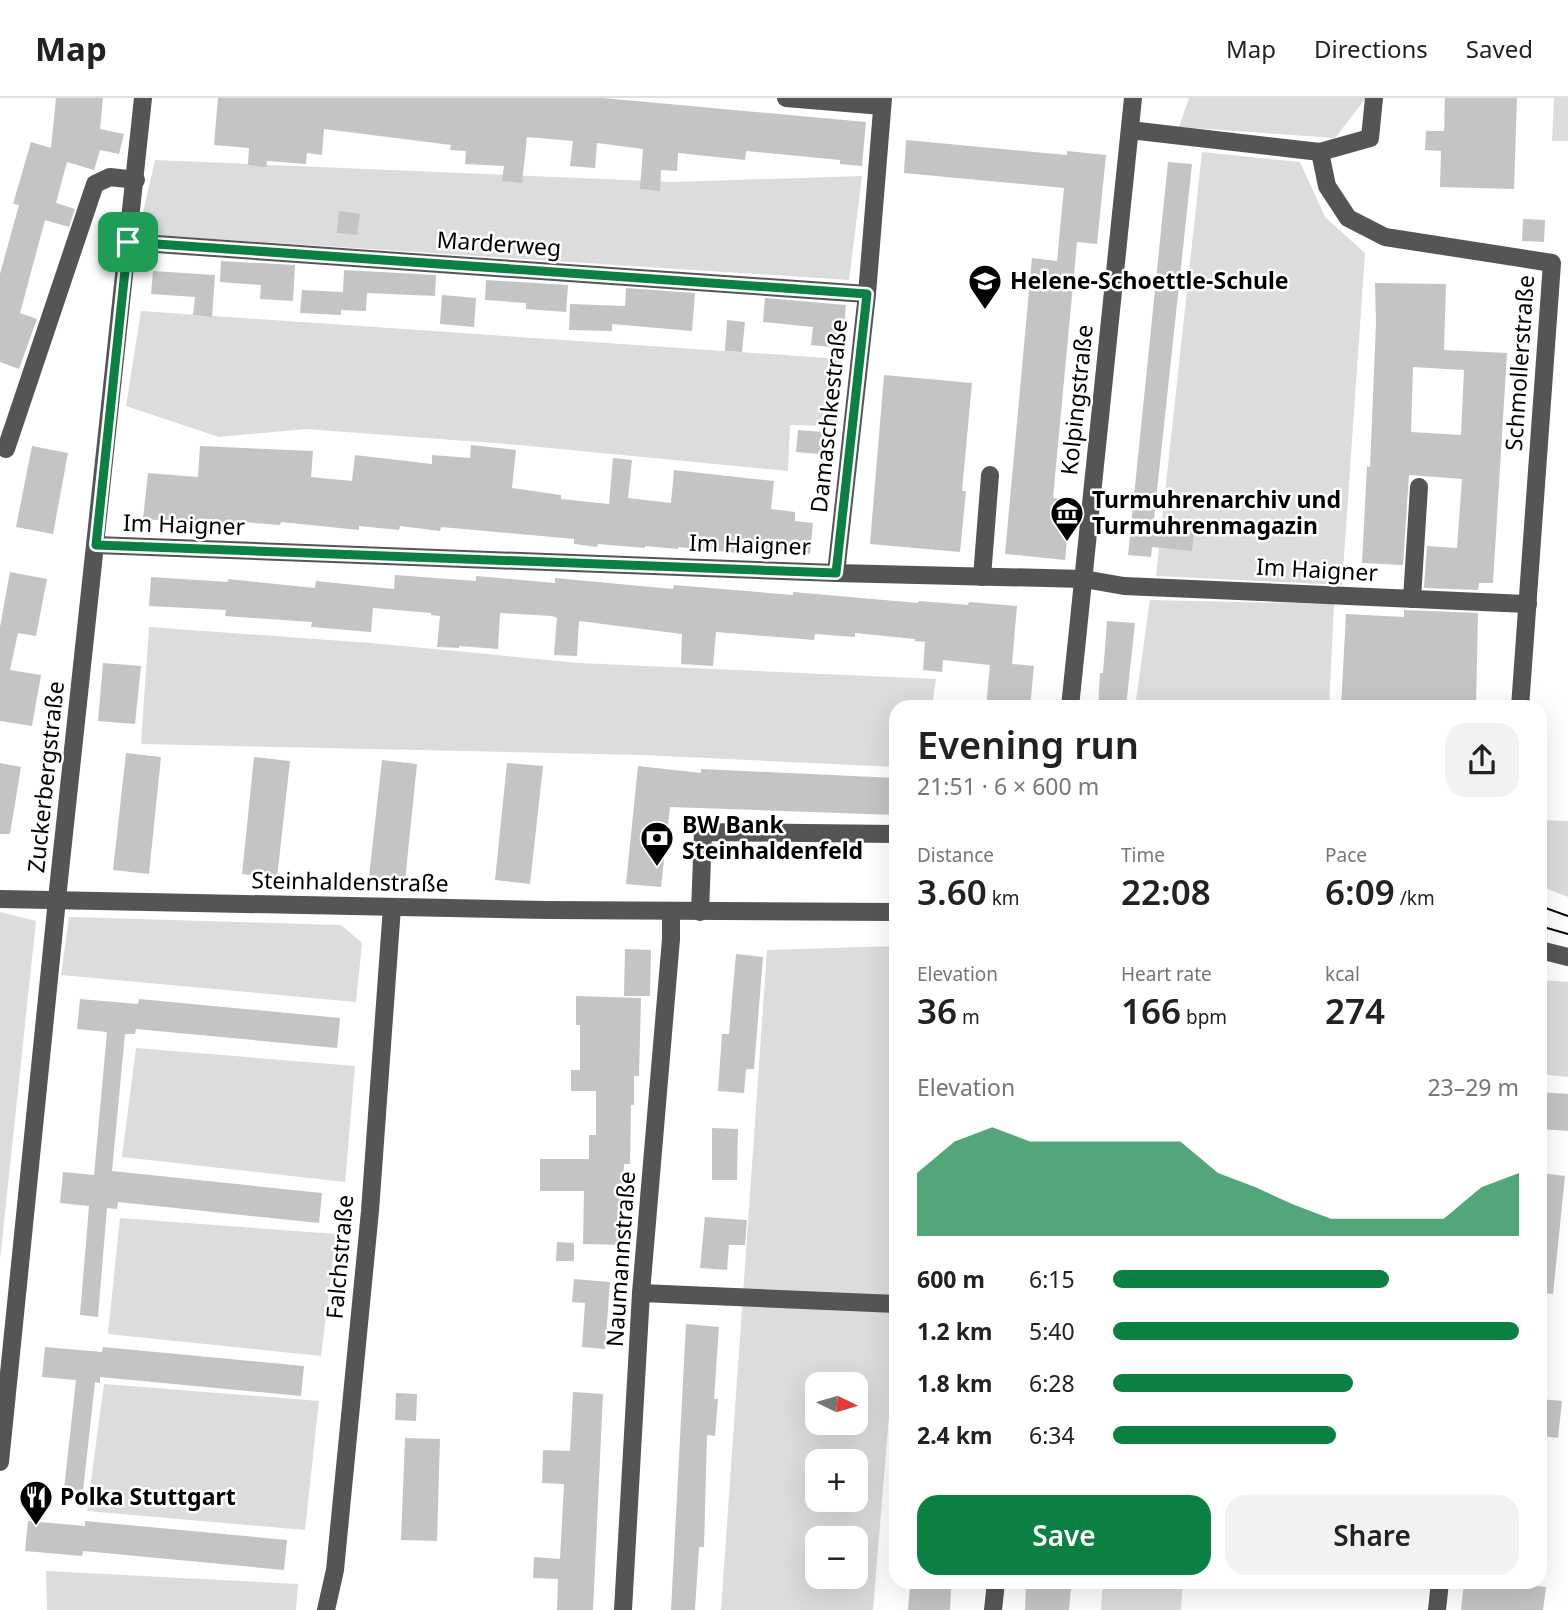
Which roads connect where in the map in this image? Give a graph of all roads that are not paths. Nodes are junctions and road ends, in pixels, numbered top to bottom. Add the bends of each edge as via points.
1 (144, 98) edge
2 (786, 98) edge
3 (1133, 98) edge
4 (1374, 98) edge
5 (883, 102) edge
6 (1130, 130) junction
7 (1320, 152) junction
8 (136, 180) junction
9 (128, 242) junction
10 (867, 294) junction
11 (6, 449) dead end
12 (990, 475) dead end
13 (1419, 487) dead end
14 (96, 545) junction
15 (836, 573) junction
16 (982, 577) junction
17 (1084, 579) junction
18 (1412, 599) junction
19 (1528, 604) junction
20 (1071, 700) edge
21 (1521, 700) edge
22 (889, 834) edge
23 (0, 899) edge
24 (57, 901) junction
25 (392, 907) junction
26 (671, 911) junction
27 (700, 912) junction
28 (889, 912) edge
29 (1547, 952) edge
30 (1568, 957) edge
31 (641, 1293) junction
32 (889, 1304) edge
33 (0, 1462) edge
34 (995, 1589) edge
35 (1439, 1589) edge
36 (326, 1610) edge
37 (623, 1610) edge
38 (993, 1610) edge
39 (1437, 1610) edge

1 - 8 street, Zuckerbergstraße
2 - 5 street
3 - 6 street, Kolpingstraße
4 - 7 street via 1370,138
5 - 10 street, Damaschkestraße
6 - 7 street
6 - 17 street, Kolpingstraße
7 - 19 street, Schmollerstraße via 1327,186 1348,218 1385,237 1552,263
8 - 9 street, Zuckerbergstraße
8 - 11 street via 110,177 95,184
9 - 10 street, Marderweg
9 - 14 street, Zuckerbergstraße
10 - 15 street, Damaschkestraße
12 - 16 street
13 - 18 street
14 - 15 street, Im Haigner
14 - 24 street, Zuckerbergstraße
15 - 16 street, Im Haigner
16 - 17 street, Im Haigner
17 - 18 street, Im Haigner via 1124,586
17 - 20 street, Kolpingstraße
18 - 19 street, Im Haigner
19 - 21 street, Schmollerstraße
22 - 27 street via 703,832
23 - 24 street, Steinhaldenstraße
24 - 25 street, Steinhaldenstraße
24 - 33 street, Zuckerbergstraße
25 - 26 street, Steinhaldenstraße
25 - 36 street, Falchstraße via 370,1211 335,1570
26 - 27 street, Steinhaldenstraße
26 - 31 street, Naumannstraße
27 - 28 street, Steinhaldenstraße
29 - 30 street
31 - 32 street
31 - 37 street, Naumannstraße
34 - 38 street
35 - 39 street

